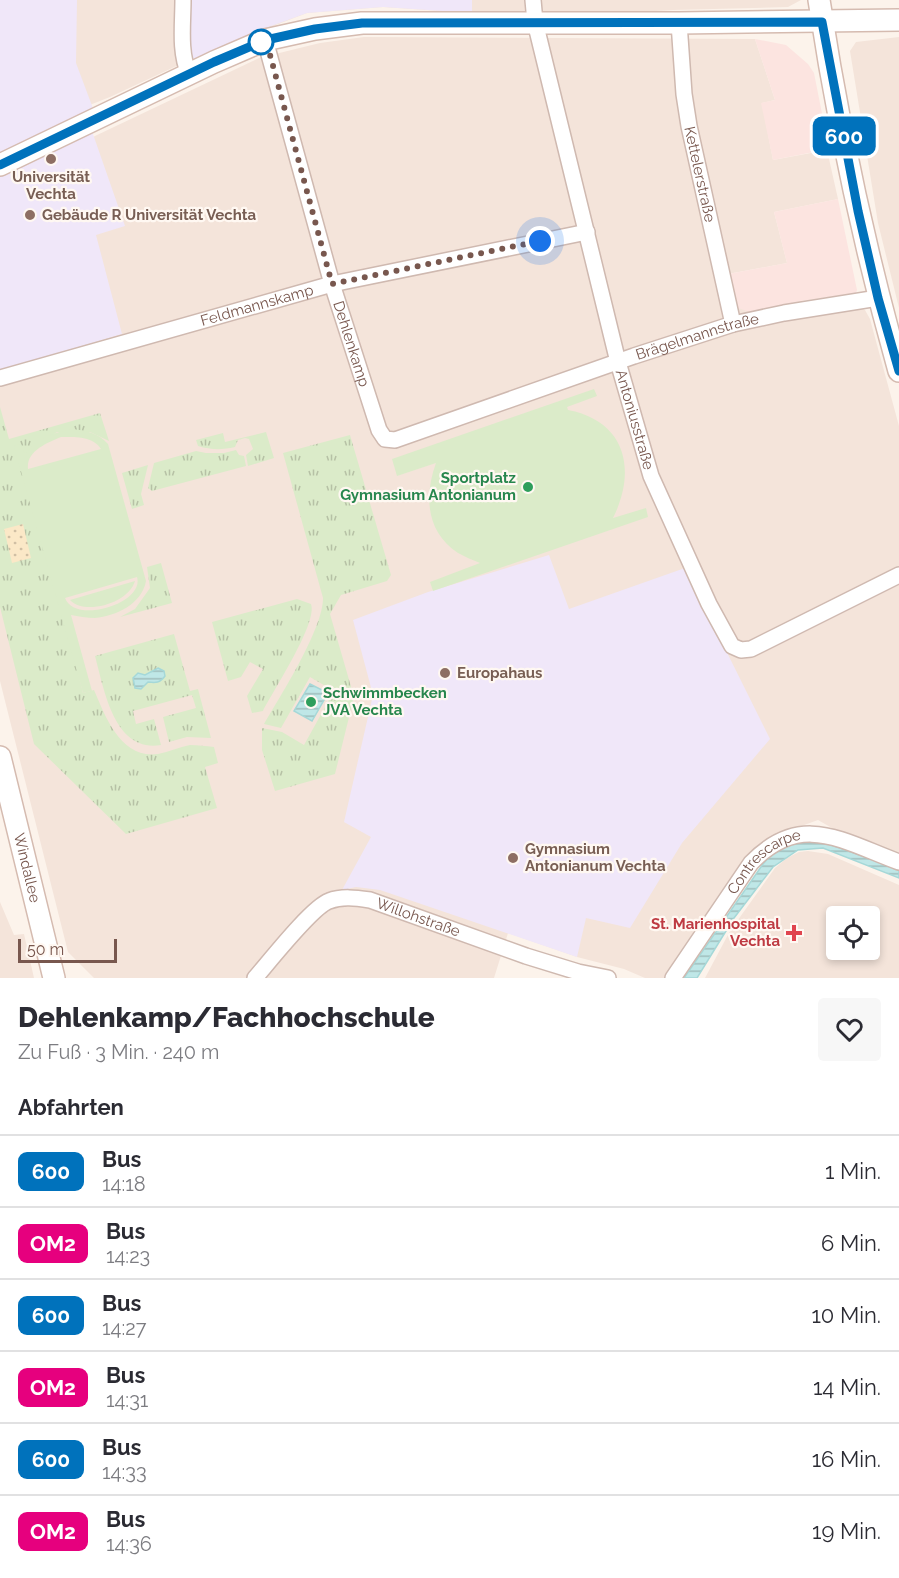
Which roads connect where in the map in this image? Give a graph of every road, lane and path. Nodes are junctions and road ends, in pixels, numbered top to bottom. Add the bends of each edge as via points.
1 (183, 0) edge
2 (532, 0) edge
3 (819, 0) edge
4 (899, 20) edge
5 (535, 22) junction
6 (822, 22) junction
7 (679, 23) junction
8 (266, 40) junction
9 (189, 75) junction
10 (0, 165) edge
11 (587, 232) junction
12 (332, 284) junction
13 (878, 298) junction
14 (734, 324) junction
15 (618, 362) junction
16 (899, 372) edge
17 (0, 378) edge
18 (385, 439) joint
19 (899, 575) edge
20 (0, 757) edge
21 (899, 862) edge
22 (54, 978) edge
23 (255, 978) edge
24 (608, 978) edge
25 (673, 978) edge

1 - 9 street via 182,46
2 - 5 street, Antoniusstraße
3 - 6 main road
4 - 6 main road
5 - 7 main road
5 - 8 main road via 362,23
5 - 11 street, Antoniusstraße
6 - 7 main road
6 - 13 main road
7 - 14 street, Kettelerstraße via 689,126
8 - 9 main road
8 - 12 street, Dehlenkamp
9 - 10 main road
11 - 12 street, Feldmannskamp
11 - 15 street, Antoniusstraße
12 - 17 street, Feldmannskamp
12 - 18 street, Dehlenkamp
13 - 14 street, Brägelmannstraße
13 - 16 main road
14 - 15 street, Brägelmannstraße
15 - 18 street, Brägelmannstraße via 395,440
15 - 19 street, Antoniusstraße via 651,476 732,646 752,649
20 - 22 main road, Windallee
21 - 25 street, Contrescarpe via 822,834 802,833 778,840 751,863
23 - 24 street, Willohstraße via 327,901 347,897 370,900 520,954

